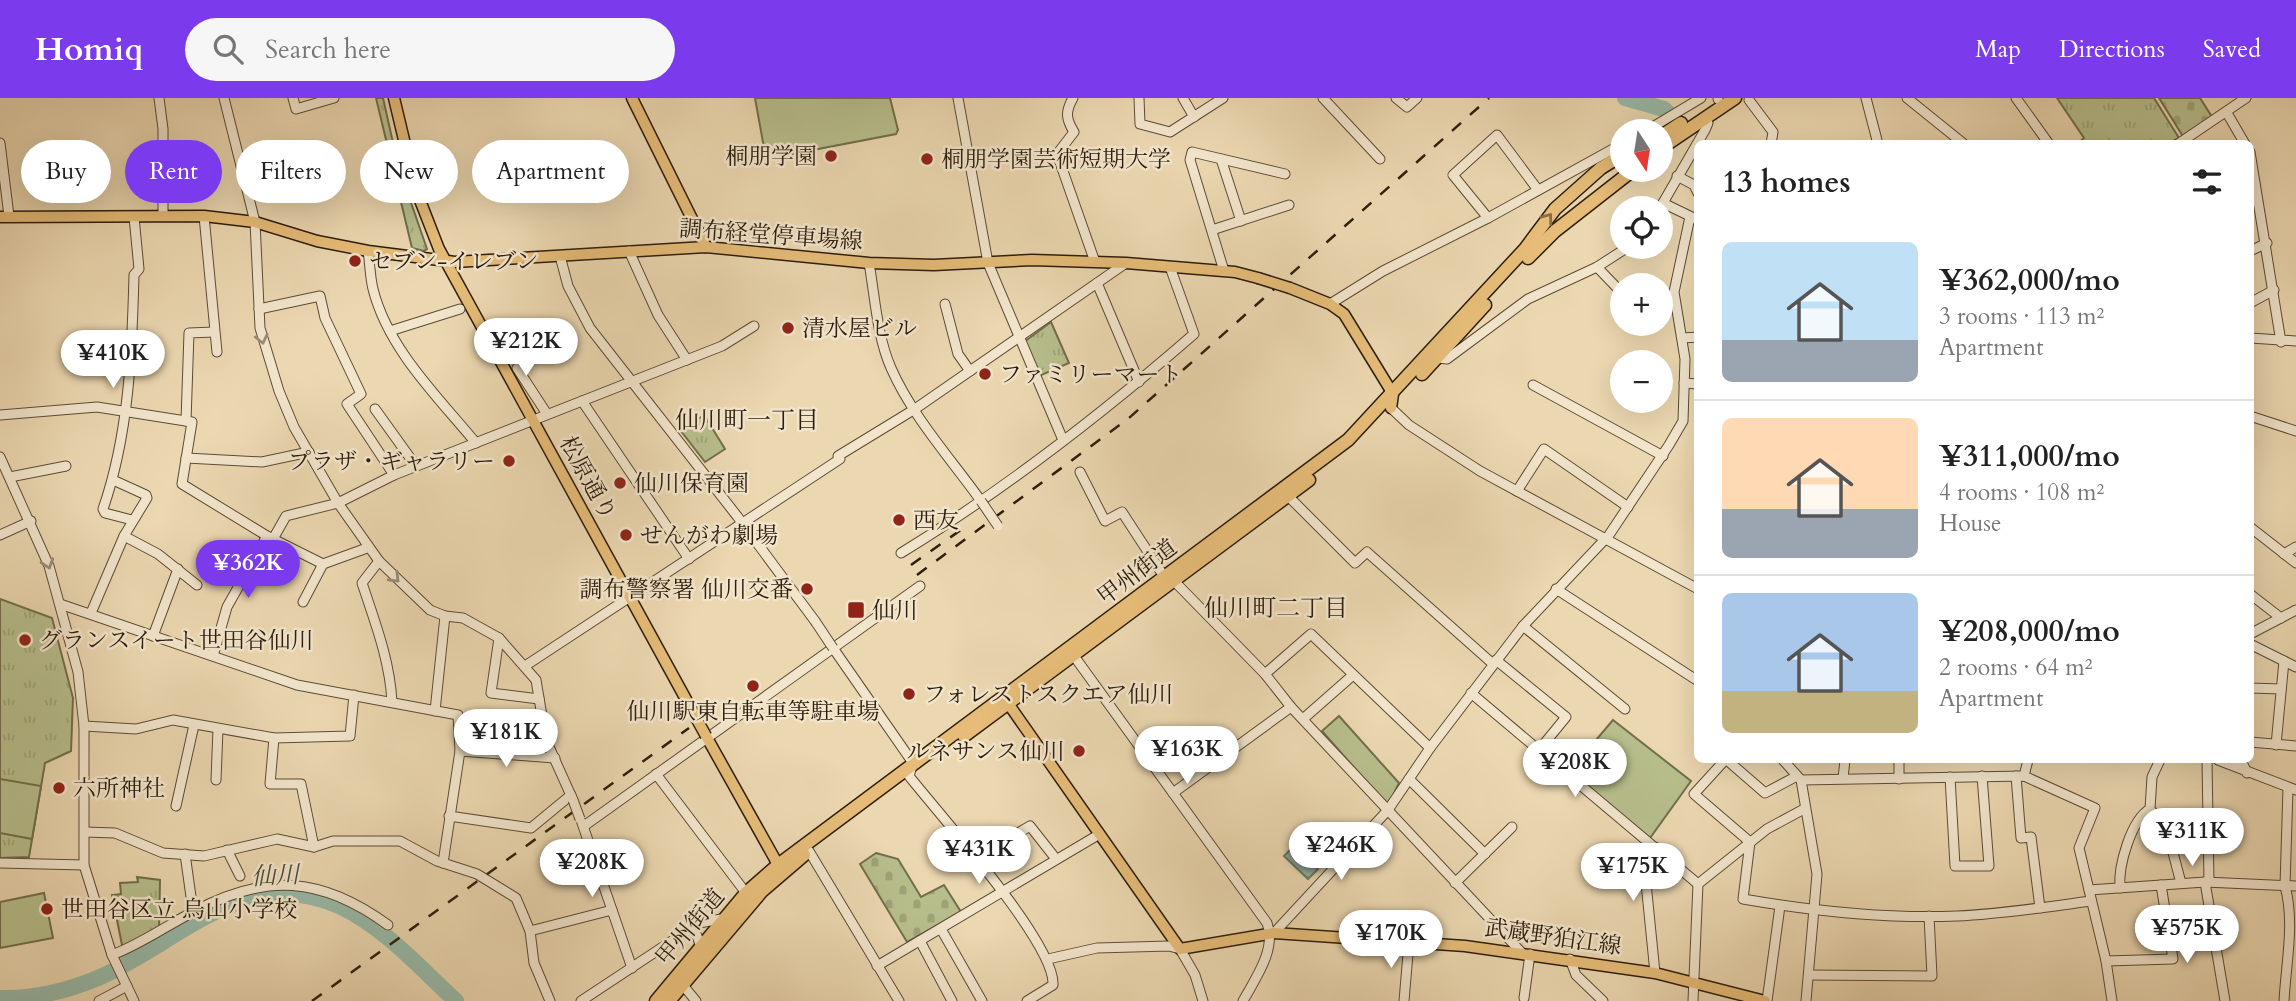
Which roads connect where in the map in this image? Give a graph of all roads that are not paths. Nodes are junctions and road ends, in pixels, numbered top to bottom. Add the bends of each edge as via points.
1 (159, 98) edge
2 (224, 98) edge
3 (293, 98) edge
4 (334, 98) edge
5 (394, 98) edge
6 (632, 98) edge
7 (958, 98) edge
8 (1073, 98) edge
9 (1139, 98) edge
10 (1183, 98) edge
11 (1223, 98) edge
12 (1323, 98) edge
13 (1396, 98) edge
14 (1417, 98) edge
15 (1701, 98) edge
16 (1719, 98) edge
17 (1866, 98) edge
18 (2016, 98) edge
19 (2246, 98) edge
20 (1742, 99) edge
21 (1914, 100) edge
22 (2227, 113) junction
23 (1194, 117) junction
24 (1705, 117) junction
25 (1667, 119) edge
26 (1673, 128) edge
27 (1673, 140) edge
28 (1699, 140) edge
29 (1771, 140) edge
30 (1877, 140) edge
31 (1959, 140) edge
32 (2046, 140) edge
33 (2186, 140) edge
34 (2243, 140) edge
35 (0, 144) edge
36 (1694, 148) edge
37 (1610, 151) edge
38 (1221, 159) junction
39 (1380, 159) dead end
40 (1610, 162) edge
41 (1285, 174) dead end
42 (1677, 176) junction
43 (1618, 182) edge
44 (1694, 185) edge
45 (1538, 190) junction
46 (1667, 196) edge
47 (2255, 199) edge
48 (1289, 205) dead end
49 (1673, 210) edge
50 (163, 214) junction
51 (4, 216) edge
52 (204, 216) junction
53 (134, 217) junction
54 (1488, 218) junction
55 (1694, 218) edge
56 (1241, 221) junction
57 (255, 222) junction
58 (1212, 230) junction
59 (2267, 243) junction
60 (706, 247) junction
61 (2254, 249) edge
62 (368, 251) junction
63 (629, 251) junction
64 (560, 256) junction
65 (1610, 259) edge
66 (446, 260) junction
67 (1095, 262) junction
68 (869, 263) junction
69 (988, 263) junction
70 (1126, 263) junction
71 (1170, 267) junction
72 (1597, 267) junction
73 (1224, 271) junction
74 (1610, 281) edge
75 (1097, 284) junction
76 (2273, 290) junction
77 (2254, 301) edge
78 (945, 304) dead end
79 (1329, 304) junction
80 (259, 309) junction
81 (460, 309) dead end
82 (754, 326) dead end
83 (390, 331) junction
84 (214, 332) junction
85 (1694, 337) edge
86 (1682, 338) junction
87 (1018, 339) junction
88 (2254, 339) edge
89 (2296, 341) edge
90 (2281, 342) junction
91 (217, 352) dead end
92 (1438, 358) junction
93 (687, 360) junction
94 (517, 369) dead end
95 (970, 371) junction
96 (633, 381) junction
97 (1139, 382) junction
98 (1684, 383) junction
99 (1694, 384) edge
100 (1533, 386) dead end
101 (1393, 394) junction
102 (582, 401) junction
103 (1391, 408) junction
104 (376, 409) dead end
105 (915, 409) junction
106 (126, 412) junction
107 (547, 414) junction
108 (0, 415) edge
109 (2254, 417) edge
110 (186, 421) junction
111 (532, 421) junction
112 (2296, 431) edge
113 (1063, 440) junction
114 (476, 443) junction
115 (309, 452) junction
116 (1663, 456) junction
117 (0, 457) edge
118 (187, 458) junction
119 (66, 466) dead end
120 (416, 466) junction
121 (1080, 472) dead end
122 (394, 475) junction
123 (10, 477) junction
124 (113, 480) junction
125 (1517, 491) junction
126 (1288, 496) junction
127 (981, 501) junction
128 (338, 503) junction
129 (1628, 507) junction
130 (132, 520) junction
131 (31, 521) junction
132 (742, 523) junction
133 (998, 526) dead end
134 (2254, 530) edge
135 (0, 535) edge
136 (124, 536) junction
137 (270, 538) junction
138 (1605, 540) junction
139 (2296, 547) edge
140 (367, 548) junction
141 (901, 553) dead end
142 (2284, 554) junction
143 (690, 559) junction
144 (379, 561) junction
145 (2296, 563) edge
146 (323, 564) junction
147 (178, 569) junction
148 (1170, 580) junction
149 (197, 585) dead end
150 (920, 586) dead end
151 (1694, 587) edge
152 (1556, 589) junction
153 (2254, 596) edge
154 (630, 598) junction
155 (303, 602) dead end
156 (60, 604) junction
157 (91, 613) junction
158 (2291, 615) edge
159 (445, 616) junction
160 (1522, 626) junction
161 (2254, 632) edge
162 (153, 636) junction
163 (499, 638) junction
164 (2254, 646) edge
165 (833, 648) junction
166 (213, 656) junction
167 (1074, 656) junction
168 (2284, 661) junction
169 (1494, 662) junction
170 (525, 666) junction
171 (2296, 667) edge
172 (1265, 674) junction
173 (1353, 675) junction
174 (1694, 678) edge
175 (2254, 688) edge
176 (2281, 689) junction
177 (1471, 693) junction
178 (354, 695) junction
179 (539, 699) junction
180 (1006, 701) junction
181 (392, 702) junction
182 (1291, 707) junction
183 (1625, 709) dead end
184 (435, 711) junction
185 (1303, 719) junction
186 (194, 725) junction
187 (84, 726) junction
188 (218, 729) junction
189 (274, 738) junction
190 (707, 738) junction
191 (2254, 742) edge
192 (2276, 745) junction
193 (2296, 746) edge
194 (1430, 748) junction
195 (1539, 750) junction
196 (460, 751) junction
197 (555, 758) junction
198 (1723, 763) edge
199 (1730, 763) edge
200 (1786, 763) edge
201 (1845, 763) edge
202 (1899, 763) edge
203 (2026, 763) edge
204 (2158, 763) edge
205 (2207, 763) edge
206 (2225, 763) edge
207 (2242, 763) edge
208 (911, 770) junction
209 (2247, 773) junction
210 (656, 774) junction
211 (1982, 776) junction
212 (2020, 776) junction
213 (1950, 777) junction
214 (1799, 778) junction
215 (1843, 778) junction
216 (1409, 779) junction
217 (1899, 779) junction
218 (216, 780) dead end
219 (2292, 789) edge
220 (1174, 793) junction
221 (572, 797) junction
222 (176, 806) dead end
223 (1804, 809) junction
224 (2150, 809) junction
225 (1388, 810) junction
226 (449, 816) junction
227 (582, 822) junction
228 (1511, 827) dead end
229 (85, 832) junction
230 (1098, 835) junction
231 (1750, 842) junction
232 (314, 847) junction
233 (1657, 848) junction
234 (227, 850) junction
235 (809, 851) junction
236 (185, 854) junction
237 (1485, 854) junction
238 (977, 857) junction
239 (1056, 859) junction
240 (0, 863) edge
241 (443, 863) junction
242 (84, 865) junction
243 (780, 869) junction
244 (240, 876) dead end
245 (2207, 882) junction
246 (1455, 883) junction
247 (2181, 883) junction
248 (1698, 884) junction
249 (2161, 885) junction
250 (2285, 886) junction
251 (2296, 886) edge
252 (2120, 888) junction
253 (2089, 890) junction
254 (1002, 892) junction
255 (746, 893) junction
256 (2091, 901) junction
257 (1780, 906) junction
258 (2040, 908) junction
259 (193, 911) junction
260 (612, 911) junction
261 (1814, 911) junction
262 (739, 916) junction
263 (1929, 916) junction
264 (724, 918) junction
265 (388, 925) dead end
266 (690, 928) junction
267 (942, 929) junction
268 (530, 931) junction
269 (1272, 933) junction
270 (920, 941) junction
271 (1409, 942) junction
272 (701, 947) junction
273 (1180, 949) junction
274 (1526, 953) junction
275 (113, 958) junction
276 (1048, 959) junction
277 (1570, 959) junction
278 (2106, 961) junction
279 (877, 966) junction
280 (632, 968) junction
281 (1655, 973) junction
282 (1809, 975) junction
283 (1693, 982) junction
284 (682, 984) junction
285 (127, 986) junction
286 (1524, 998) dead end
287 (99, 1001) edge
288 (134, 1001) edge
289 (550, 1001) edge
290 (581, 1001) edge
291 (656, 1001) edge
292 (668, 1001) edge
293 (696, 1001) edge
294 (898, 1001) edge
295 (952, 1001) edge
296 (982, 1001) edge
297 (1028, 1001) edge
298 (1203, 1001) edge
299 (1243, 1001) edge
300 (1404, 1001) edge
301 (1603, 1001) edge
302 (1693, 1001) edge
303 (1766, 1001) edge
304 (1806, 1001) edge
305 (2112, 1001) edge
306 (2225, 1001) edge
307 (2284, 1001) edge

1 - 50 street
2 - 57 street
3 - 4 street via 296,109
5 - 66 main road, 松原通り via 416,190
6 - 60 main road
7 - 69 street
8 - 67 street via 1066,111 1074,132 1057,154
9 - 23 street via 1140,124 1170,132
10 - 23 street
11 - 23 street
12 - 39 street
13 - 14 street via 1407,107
15 - 25 street
16 - 26 highway
17 - 30 street
18 - 32 street
19 - 22 street
20 - 24 highway
20 - 29 street via 1773,132
21 - 31 street
22 - 33 street
22 - 34 street
24 - 27 highway
24 - 28 street via 1708,123
35 - 51 street
36 - 42 street
37 - 45 street
38 - 41 street
38 - 56 street
38 - 58 street via 1192,152 1190,160
101 -> 40 highway, 甲州街道 via 1532,242 1555,209
42 - 44 street
42 - 46 street
43 - 92 highway, 甲州街道 via 1541,244
45 - 54 street
45 - 54 street via 1497,135 1452,175
47 - 59 street
48 - 56 street
49 - 55 street
50 - 52 main road, 調布経堂停車場線
50 - 53 main road, 調布経堂停車場線
51 - 53 main road, 調布経堂停車場線
52 - 57 main road, 調布経堂停車場線
52 - 84 street
53 - 106 street via 139,269 134,275
54 - 79 street
55 - 86 street via 1674,292
56 - 58 street
57 - 62 main road, 調布経堂停車場線
57 - 80 street
58 - 73 street
59 - 61 street
59 - 76 street
60 - 63 main road, 調布経堂停車場線
60 - 68 main road, 調布経堂停車場線
62 - 66 main road, 調布経堂停車場線
62 - 83 street via 373,289
63 - 64 main road, 調布経堂停車場線
63 - 93 street via 658,315
64 - 66 main road, 調布経堂停車場線
64 - 96 street via 578,309
65 - 72 street
66 - 111 main road, 松原通り
67 - 69 main road, 調布経堂停車場線
67 - 70 main road, 調布経堂停車場線
68 - 69 main road, 調布経堂停車場線
68 - 105 street via 891,368
69 - 87 street
70 - 71 main road, 調布経堂停車場線
70 - 75 street
71 - 73 main road, 調布経堂停車場線
71 - 97 street via 1194,334
72 - 74 street
72 - 92 street via 1528,299 1447,359
73 - 79 main road, 調布経堂停車場線, bridge via 1290,288
75 - 87 street
75 - 97 street
76 - 77 street
76 - 90 street
78 - 95 street via 958,354
79 - 101 main road, 調布経堂停車場線 via 1344,314
80 -> 115 street via 265,349 279,391
80 - 122 street via 320,296 325,318 361,394 347,404
81 - 83 street
82 - 93 street
83 - 114 street
84 - 91 street
84 - 110 street via 189,333
85 - 86 street
86 - 98 street
87 - 95 street
87 - 113 street
88 - 90 street
89 - 90 street
92 - 103 highway, 甲州街道
93 - 96 street
94 - 107 street
95 - 105 street
96 - 102 street
96 - 132 street
97 - 113 street
98 - 99 street
98 - 116 street via 1683,422
100 - 116 street
101 - 103 main road
101 - 148 highway, 甲州街道 via 1348,440
102 - 107 street
102 - 143 street
103 - 125 street via 1419,432
103 - 126 highway, 甲州街道 via 1343,454
104 - 120 street
105 - 127 street
105 - 132 street
106 - 108 street via 82,406
106 - 110 street
106 - 124 street
107 - 111 street
109 - 112 street
110 - 118 street via 192,422
111 - 114 street
111 - 154 main road, 松原通り
113 - 127 street
114 - 120 street
115 - 118 street via 262,462
115 - 128 street
116 - 129 street
117 - 123 street
118 - 137 street via 182,484
119 - 123 street
120 - 122 street
121 - 148 street via 1105,522 1122,512
122 - 128 street
123 - 131 street
124 - 130 street via 103,509
124 - 130 street via 146,495
125 - 129 street via 1544,449
125 - 138 street
126 - 148 highway, 甲州街道
126 - 169 street via 1355,563 1367,552
127 - 133 street, bridge
127 - 141 street
128 - 137 street via 286,516
128 - 140 street
129 - 138 street
130 - 136 street
131 - 135 street
131 -> 156 street
132 - 143 street
132 - 165 street, bridge
134 - 142 street
136 - 147 street
136 - 157 street
137 - 146 street
137 - 166 street via 227,607
138 - 151 street
138 - 152 street
139 - 142 street
140 - 144 street
140 - 146 street
142 - 145 street
143 - 154 street
144 -> 159 street via 419,601
144 - 181 street via 362,583 380,634
146 - 155 street
147 - 149 street
147 - 162 street
148 - 167 highway, 甲州街道
148 - 172 street
148 - 180 highway, 甲州街道
150 - 165 street
152 - 160 street
152 - 174 street
153 - 158 street
154 - 170 street
154 - 190 main road, 松原通り, bridge
156 - 157 street
156 - 187 street via 82,689
157 - 162 street
158 - 161 street
159 - 163 street via 463,618
159 - 184 street
160 - 169 street
160 - 183 street
162 - 166 street
163 - 170 street
163 - 179 street via 491,693
164 - 168 street
165 - 190 street
165 - 208 street
166 - 178 street via 297,685
167 - 180 highway, 甲州街道
167 - 220 street
168 - 171 street
168 - 176 street
169 - 177 street
169 - 195 street via 1566,717
170 - 179 street via 536,680
172 - 173 street via 1311,634
172 - 182 street
173 - 185 street
173 - 194 street
175 - 176 street
176 - 192 street
177 - 194 street
177 - 195 street
178 - 181 street
178 - 189 street via 350,736
179 - 197 street via 546,740
180 - 208 highway, 甲州街道
180 - 230 main road
181 - 184 street
182 - 185 street
182 - 220 street
184 - 196 street via 458,715
185 - 225 street
186 - 187 street via 173,720 136,729
186 - 188 street
186 - 222 street
187 - 229 street
188 - 189 street
188 - 218 street
189 - 232 street via 270,784 301,784
190 - 210 street
190 - 243 main road, 松原通り
191 - 192 street
192 - 193 street
194 - 216 street
195 - 233 street
196 - 197 street
196 - 226 street
197 - 221 street
198 - 231 street via 1694,794
199 - 214 street via 1765,793
200 - 214 street
201 - 215 street
202 - 217 street
203 - 212 street
204 - 224 street via 2152,776
205 - 245 street
206 - 209 street
207 - 209 street
208 - 235 highway, 甲州街道
208 - 238 street
208 - 243 highway, 甲州街道
209 - 219 street
210 - 227 street
210 - 255 street
211 - 212 street
211 - 213 street
211 - 213 street via 1989,866 1955,866
212 - 253 street via 2095,808 2079,849
212 - 258 street via 2021,838 2031,837
213 - 217 street
214 - 215 street
214 - 223 street
215 - 217 street
216 - 225 street
216 - 237 street
219 - 250 street
220 - 269 street
221 - 226 street via 531,828
221 - 227 street, bridge
223 - 231 street
223 - 261 street via 1817,874
224 - 247 street via 2167,830
224 - 252 street via 2140,815 2119,872
225 - 246 street
225 - 269 street
226 - 241 street
227 - 260 street
228 - 237 street
229 - 236 street via 115,833 163,853
229 - 242 street
230 - 239 street
230 - 273 main road
231 - 248 street
231 - 257 street via 1743,899
232 - 234 street via 277,839
232 - 241 street via 333,841 400,841
233 - 248 street
233 - 281 street via 1644,863
234 - 236 street via 204,856
234 - 244 street
235 - 243 highway, 甲州街道
235 - 279 street
236 - 259 street
237 - 246 street
238 - 239 street via 1030,826
238 - 254 street
239 - 254 street
240 - 242 street
241 - 268 street via 510,891
242 - 275 street
243 - 255 highway, 甲州街道
243 - 262 highway, 甲州街道
245 - 247 street
245 - 250 street
245 - 306 street
246 - 274 street
247 - 249 street
248 - 283 street
249 - 252 street
249 - 278 street via 2173,959
250 - 251 street
250 - 307 street via 2289,940
252 - 253 street
253 - 256 street
254 - 267 street
254 - 276 street
255 - 264 highway, 甲州街道
256 - 258 street
256 - 278 street
257 - 261 street
257 - 303 street
258 - 263 street
259 - 265 street via 246,888 280,883 330,892
259 - 275 street
260 - 268 street
260 - 280 street
261 - 263 street
261 - 282 street
262 - 264 street
262 - 284 highway, 甲州街道
263 - 282 street via 1932,975
264 - 266 street
264 - 272 highway, 甲州街道
266 - 272 street
266 - 280 street
267 - 270 street
267 - 296 street
268 - 289 street via 534,963
269 - 271 main road, 武蔵野狛江線
269 - 273 main road, 武蔵野狛江線
269 - 299 street
270 - 279 street
270 - 295 street
271 - 274 main road, 武蔵野狛江線
271 - 300 street
272 - 291 highway, 甲州街道
273 - 276 street via 1097,948
273 - 298 street
274 - 277 main road, 武蔵野狛江線
274 - 286 street
275 - 285 street
276 - 297 street via 1053,985
277 - 281 main road, 武蔵野狛江線
277 - 301 street via 1573,971
278 - 305 street
279 - 294 street
280 - 290 street
281 - 283 main road, 武蔵野狛江線
282 - 304 street
283 - 302 street
283 - 303 main road, 武蔵野狛江線
284 - 292 highway, 甲州街道
284 - 293 street
285 - 287 street
285 - 288 street

